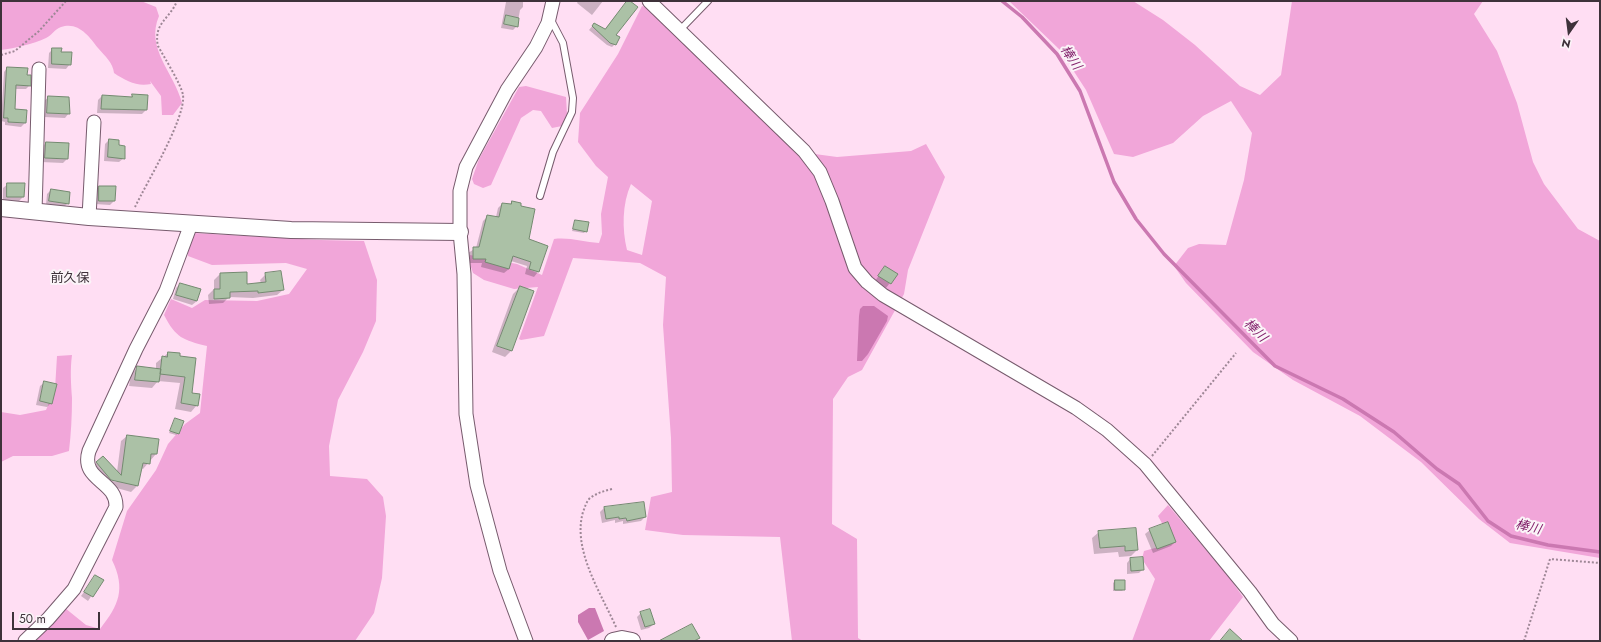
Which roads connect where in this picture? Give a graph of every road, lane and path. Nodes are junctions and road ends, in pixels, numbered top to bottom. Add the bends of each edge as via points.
1 (66, 1) edge
2 (177, 1) edge
3 (553, 1) edge
4 (649, 1) edge
5 (708, 1) edge
6 (550, 17) junction
7 (680, 31) junction
8 (1, 55) edge
9 (39, 70) dead end
10 (94, 122) dead end
11 (540, 196) dead end
12 (1, 208) edge
13 (35, 212) junction
14 (89, 217) junction
15 (130, 220) junction
16 (191, 224) junction
17 (460, 232) junction
18 (1236, 353) dead end
19 (1145, 464) junction
20 (612, 489) dead end
21 (1600, 563) edge
22 (622, 640) edge
23 (25, 641) edge
24 (526, 641) edge
25 (1291, 641) edge
26 (1524, 641) edge

1 - 8 path via 39,31 15,51
2 - 15 path via 159,27 156,38 183,93 182,108
3 - 6 street
4 - 7 street
5 - 7 lane
6 - 11 lane via 563,42 573,98 572,112 553,152
6 - 17 street via 536,47 507,90 466,167 460,191
7 - 19 street via 804,151 820,172 856,268 867,282 883,295 1076,408 1107,430
9 - 13 street
10 - 14 street
12 - 13 street
13 - 14 street
14 - 15 street
15 - 16 street
16 - 17 street via 291,230
16 - 23 street via 166,291 133,356 86,462 89,469 113,493 116,507 74,589
17 - 24 street via 464,274 466,414 477,485 500,571
18 - 19 path
19 - 25 street via 1250,592 1273,624
20 - 22 path via 599,492 589,499 579,531 590,570
21 - 26 path via 1550,559

